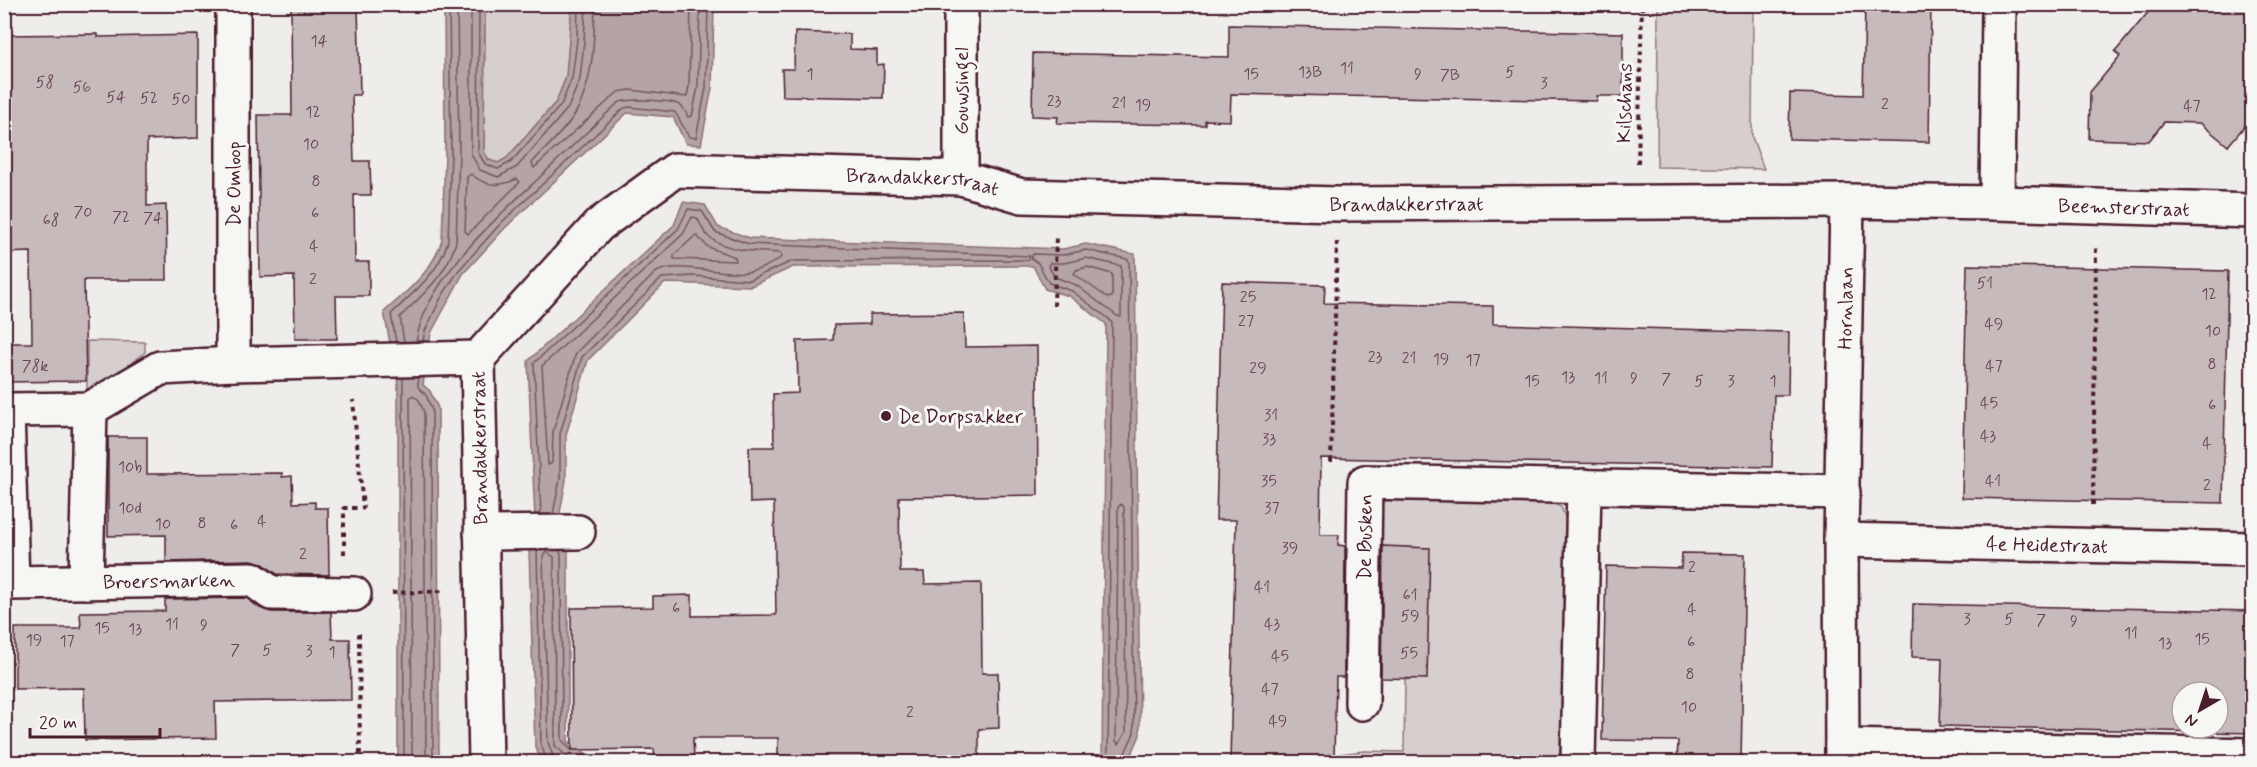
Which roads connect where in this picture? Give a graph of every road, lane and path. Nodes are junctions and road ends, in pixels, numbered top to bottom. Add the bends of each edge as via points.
1 (232, 4) edge
2 (961, 4) edge
3 (1642, 4) edge
4 (1999, 4) edge
5 (961, 178) junction
6 (1847, 201) junction
7 (1637, 202) junction
8 (1997, 203) junction
9 (1338, 204) junction
10 (2096, 206) junction
11 (2253, 211) edge
12 (1056, 235) dead end
13 (1054, 306) dead end
14 (478, 358) junction
15 (233, 364) junction
16 (90, 409) junction
17 (6, 410) edge
18 (1365, 482) junction
19 (1584, 486) junction
20 (1843, 492) junction
21 (578, 532) dead end
22 (481, 533) junction
23 (1841, 540) junction
24 (2093, 546) junction
25 (2253, 549) edge
26 (86, 582) junction
27 (450, 591) dead end
28 (354, 594) joint
29 (1362, 703) dead end
30 (1842, 754) edge
31 (2253, 755) edge
32 (2156, 758) edge
33 (486, 762) edge
34 (1578, 762) edge

1 - 15 street, De Omloop
2 - 5 street, Gouwsingel
3 - 7 path, Kilschans
4 - 8 street
5 - 9 street, Brandakkerstraat via 1022,196
5 - 14 street, Brandakkerstraat via 675,170 599,225
6 - 7 street, Brandakkerstraat
6 - 8 street
6 - 20 street, Hornlaan
7 - 9 street, Brandakkerstraat
8 - 10 street, Beemsterstraat
9 - 18 path via 1331,469
10 - 11 street, Beemsterstraat
10 - 24 path
12 - 13 path
14 - 15 street
14 - 22 street, Brandakkerstraat
15 - 16 street via 160,368
16 - 17 street
16 - 26 street, Broersmarken
17 - 26 street, Broersmarken via 12,583
18 - 19 street, De Busken
18 - 29 street, De Busken
19 - 20 street, De Busken
19 - 34 street
20 - 23 street, Hornlaan
21 - 22 street
22 - 33 street, Brandakkerstraat
23 - 24 street, 4e Heidestraat
23 - 30 street, Hornlaan
24 - 25 street, 4e Heidestraat
26 - 28 street, Broersmarken via 252,579 271,593
27 - 28 path
30 - 32 street
31 - 32 street

